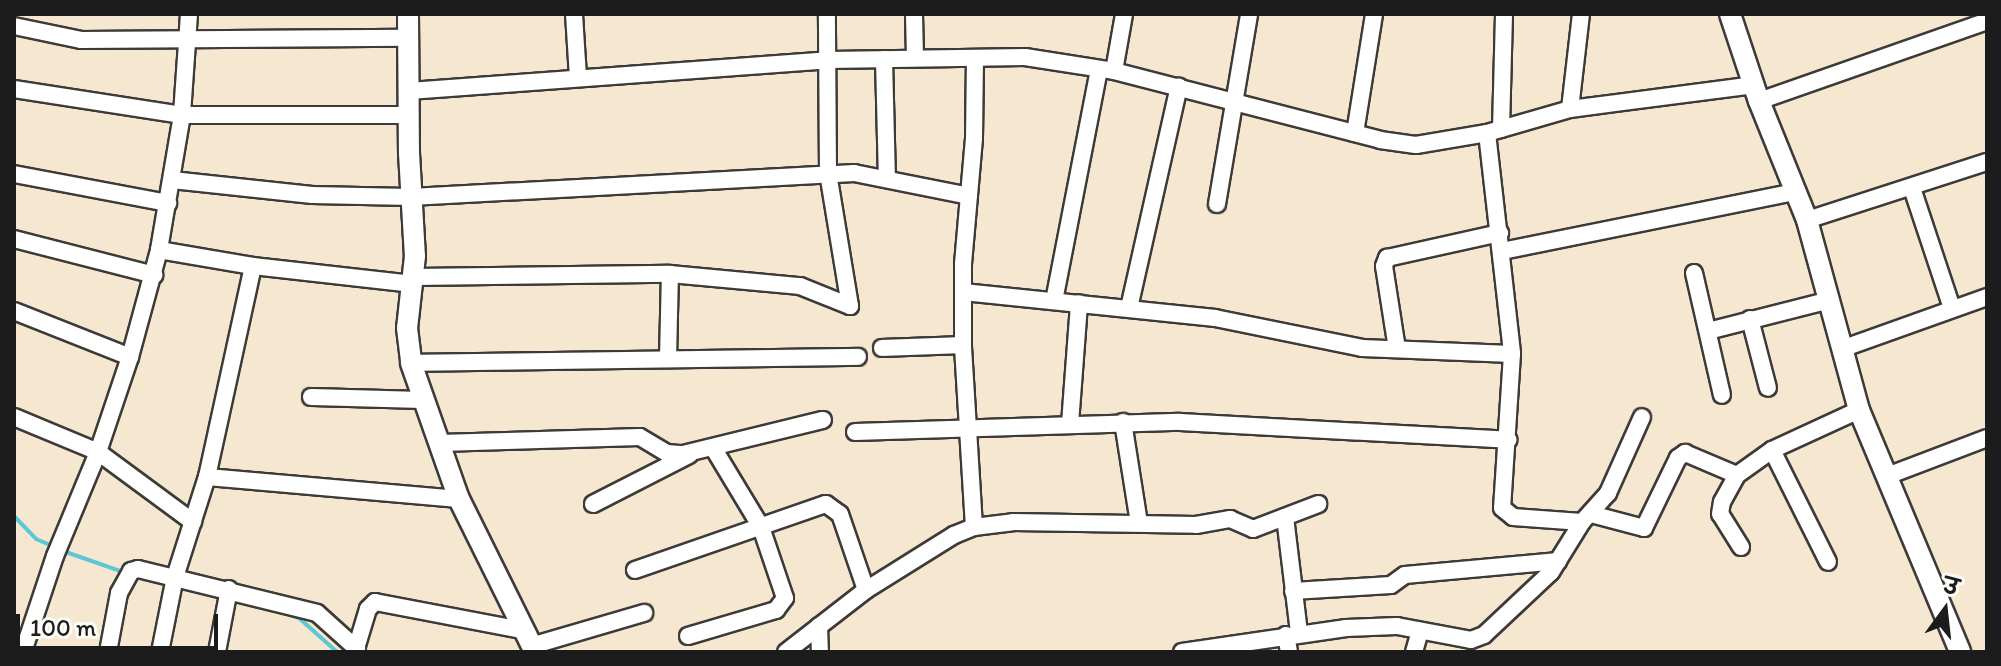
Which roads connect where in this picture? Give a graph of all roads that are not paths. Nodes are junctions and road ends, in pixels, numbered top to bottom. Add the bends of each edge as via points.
1 (189, 14) edge
2 (408, 14) edge
3 (574, 14) edge
4 (827, 14) edge
5 (914, 14) edge
6 (1124, 14) edge
7 (1249, 14) edge
8 (1374, 14) edge
9 (1504, 14) edge
10 (1581, 14) edge
11 (1730, 14) edge
12 (1987, 21) edge
13 (14, 26) edge
14 (408, 38) junction
15 (186, 42) junction
16 (915, 58) junction
17 (975, 58) junction
18 (884, 59) junction
19 (828, 60) junction
20 (1107, 70) junction
21 (578, 78) junction
22 (1179, 87) junction
23 (14, 89) edge
24 (409, 91) junction
25 (1756, 93) junction
26 (1234, 102) junction
27 (1570, 109) junction
28 (182, 115) junction
29 (408, 115) junction
30 (1494, 131) junction
31 (1355, 133) junction
32 (1987, 162) edge
33 (828, 173) junction
34 (14, 174) edge
35 (887, 178) junction
36 (172, 180) junction
37 (1912, 188) junction
38 (1794, 192) junction
39 (969, 196) junction
40 (411, 197) junction
41 (168, 203) junction
42 (1217, 204) dead end
43 (1807, 220) junction
44 (1500, 233) junction
45 (14, 239) edge
46 (159, 250) junction
47 (1502, 251) junction
48 (253, 266) junction
49 (1694, 273) dead end
50 (670, 274) junction
51 (154, 275) junction
52 (414, 281) junction
53 (964, 292) junction
54 (1987, 297) edge
55 (1830, 300) junction
56 (1054, 301) junction
57 (1079, 303) junction
58 (1129, 308) junction
59 (1952, 308) junction
60 (14, 311) edge
61 (1750, 319) junction
62 (1708, 331) junction
63 (963, 345) junction
64 (882, 348) dead end
65 (1844, 348) junction
66 (1397, 349) junction
67 (1512, 354) junction
68 (130, 357) junction
69 (858, 357) dead end
70 (668, 359) junction
71 (411, 363) junction
72 (1768, 388) dead end
73 (1722, 395) dead end
74 (311, 397) dead end
75 (423, 400) junction
76 (1859, 410) junction
77 (14, 417) edge
78 (1642, 417) dead end
79 (823, 420) dead end
80 (1123, 422) junction
81 (1070, 424) junction
82 (970, 426) junction
83 (855, 432) dead end
84 (1987, 438) edge
85 (1509, 440) junction
86 (440, 443) junction
87 (714, 449) junction
88 (1772, 450) junction
89 (98, 452) junction
90 (694, 452) junction
91 (1737, 475) junction
92 (1887, 476) junction
93 (207, 477) junction
94 (459, 499) junction
95 (593, 504) dead end
96 (1318, 504) dead end
97 (1285, 517) junction
98 (1586, 518) junction
99 (193, 522) junction
100 (1139, 523) junction
101 (761, 527) junction
102 (974, 527) junction
103 (1741, 547) dead end
104 (1558, 561) junction
105 (1828, 562) dead end
106 (635, 570) dead end
107 (174, 585) junction
108 (866, 590) junction
109 (1293, 591) junction
110 (227, 595) junction
111 (644, 613) dead end
112 (819, 626) junction
113 (1420, 631) junction
114 (688, 636) dead end
115 (1291, 640) edge
116 (529, 643) edge
117 (356, 651) edge
118 (23, 652) edge
119 (108, 652) edge
120 (160, 652) edge
121 (217, 652) edge
122 (786, 652) edge
123 (820, 652) edge
124 (1182, 652) edge
125 (1414, 652) edge
126 (1960, 652) edge

1 - 15 street
2 - 14 street
3 - 21 street
4 - 19 street
5 - 16 street
6 - 20 street
7 - 26 street
8 - 31 street
9 - 30 street
10 - 27 street
11 - 25 street
12 - 25 street
13 - 15 street via 73,39
14 - 15 street
14 - 24 street
15 - 28 street
16 - 17 street
16 - 18 street
17 - 20 street via 1025,57
17 - 39 street
18 - 19 street
18 - 35 street
19 - 21 street
19 - 33 street
20 - 22 street
20 - 56 street
21 - 24 street
22 - 26 street
22 - 58 street
23 - 28 street
24 - 29 street
25 - 27 street
25 - 38 street
26 - 31 street
26 - 42 street
27 - 30 street
28 - 29 street
28 - 36 street
29 - 40 street
30 - 31 street via 1416,145
30 - 44 street
32 - 37 street
33 - 35 street
33 - 40 street
33 - 50 street via 850,306 813,289
34 - 41 street
35 - 39 street
36 - 40 street via 312,195
36 - 41 street
37 - 43 street
37 - 59 street
38 - 43 street
38 - 47 street
39 - 53 street
40 - 52 street
41 - 46 street
43 - 55 street
44 - 47 street
44 - 66 street via 1387,258
45 - 51 street
46 - 48 street
46 - 51 street
47 - 67 street
48 - 52 street
48 - 93 street
49 - 62 street
50 - 52 street
50 - 70 street
51 - 68 street
52 - 71 street via 407,328
53 - 56 street
53 - 63 street
54 - 59 street
55 - 61 street
55 - 65 street
56 - 57 street
57 - 58 street
57 - 81 street
58 - 66 street via 1215,318 1333,344
59 - 65 street
60 - 68 street
61 - 62 street
61 - 72 street
62 - 73 street
63 - 64 street
63 - 82 street
65 - 76 street
66 - 67 street
67 - 85 street
68 - 89 street
69 - 70 street
70 - 71 street
71 - 75 street
74 - 75 street
75 - 86 street
76 - 88 street
76 - 92 street
77 - 89 street
78 - 98 street via 1618,475
79 - 87 street
80 - 81 street
80 - 85 street
80 - 100 street
81 - 82 street
82 - 83 street
82 - 102 street
84 - 92 street
85 - 98 street via 1502,508 1506,514
86 - 90 street via 640,437 667,453
86 - 94 street
87 - 90 street
87 - 101 street
88 - 91 street
88 - 105 street
89 - 99 street
89 - 118 street
90 - 95 street
91 - 98 street via 1685,453 1644,528
91 - 103 street via 1720,514
92 - 126 street
93 - 94 street
93 - 99 street
94 - 116 street
96 - 97 street
97 - 100 street via 1253,529 1230,519 1196,525
97 - 109 street
98 - 104 street
99 - 107 street
100 - 102 street
101 - 106 street
101 - 108 street via 816,504 833,507
101 - 114 street via 784,591 783,605
102 - 108 street
104 - 109 street via 1405,575 1391,585
104 - 113 street via 1542,583 1484,635 1471,640
107 - 110 street
107 - 119 street via 138,569 127,578
107 - 120 street
108 - 112 street
109 - 115 street
110 - 117 street via 317,613
110 - 121 street
111 - 116 street
112 - 122 street
112 - 123 street
113 - 115 street via 1370,626
113 - 125 street
115 - 124 street
116 - 117 street via 375,602

